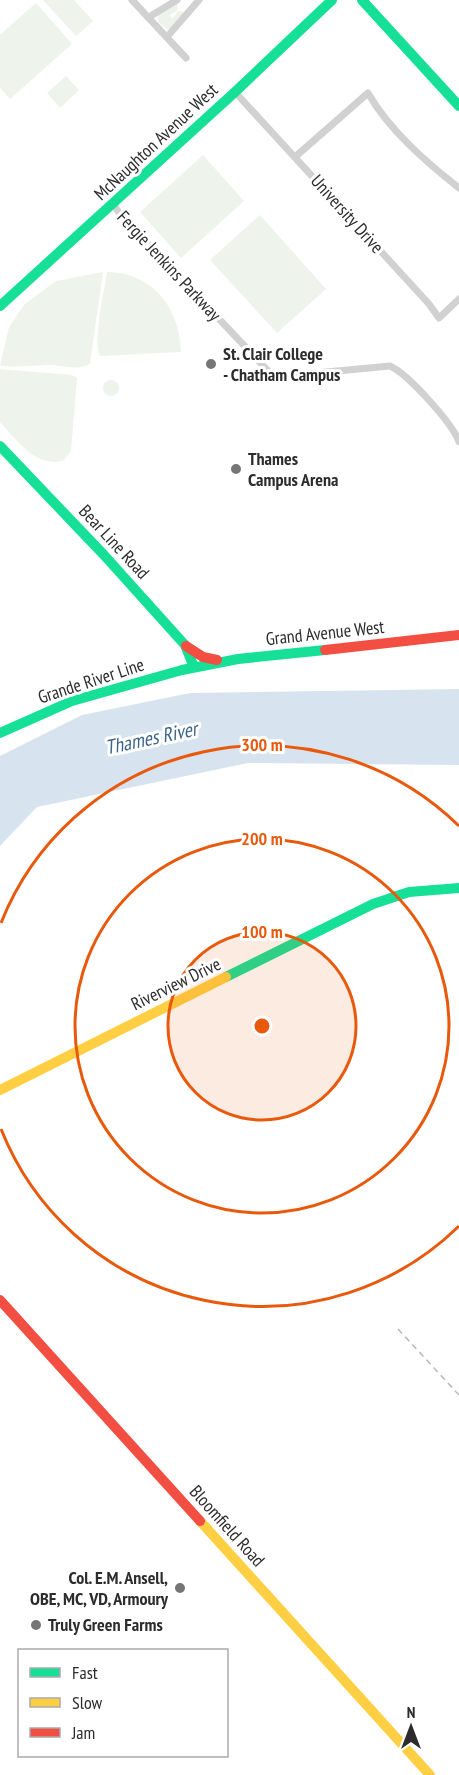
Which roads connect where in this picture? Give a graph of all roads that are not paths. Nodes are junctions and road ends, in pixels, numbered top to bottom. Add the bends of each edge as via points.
1 (132, 0) edge
2 (177, 0) edge
3 (199, 0) edge
4 (332, 0) edge
5 (362, 0) edge
6 (370, 0) edge
7 (374, 12) junction
8 (149, 17) junction
9 (167, 37) junction
10 (186, 58) dead end
11 (235, 92) junction
12 (459, 106) edge
13 (295, 157) junction
14 (459, 188) edge
15 (113, 204) junction
16 (459, 299) edge
17 (0, 306) edge
18 (459, 442) edge
19 (0, 446) edge
20 (459, 635) edge
21 (185, 645) junction
22 (230, 661) junction
23 (194, 667) junction
24 (0, 733) edge
25 (459, 888) edge
26 (0, 1090) edge
27 (0, 1300) edge
28 (430, 1775) edge

1 - 8 street
2 - 8 street
3 - 9 street
4 - 11 main road, McNaughton Avenue West
5 - 7 main road
6 - 7 main road
7 - 12 main road
8 - 9 street
9 - 10 street
11 - 13 street, University Drive
11 - 15 main road, McNaughton Avenue West
13 - 14 street via 368,93 376,108 398,131
13 - 16 street, University Drive via 439,318
15 - 17 main road, McNaughton Avenue West
15 - 18 street, Fergie Jenkins Parkway via 269,372 284,376 390,366 401,372 449,423
19 - 21 main road, Bear Line Road
20 - 22 main road, Grand Avenue West
21 - 22 main road via 209,659
21 - 23 main road, Bear Line Road
22 - 23 main road, Grand Avenue West
23 - 24 main road, Grande River Line via 72,701
25 - 26 main road, Riverview Drive via 409,892 373,904
27 - 28 main road, Bloomfield Road

